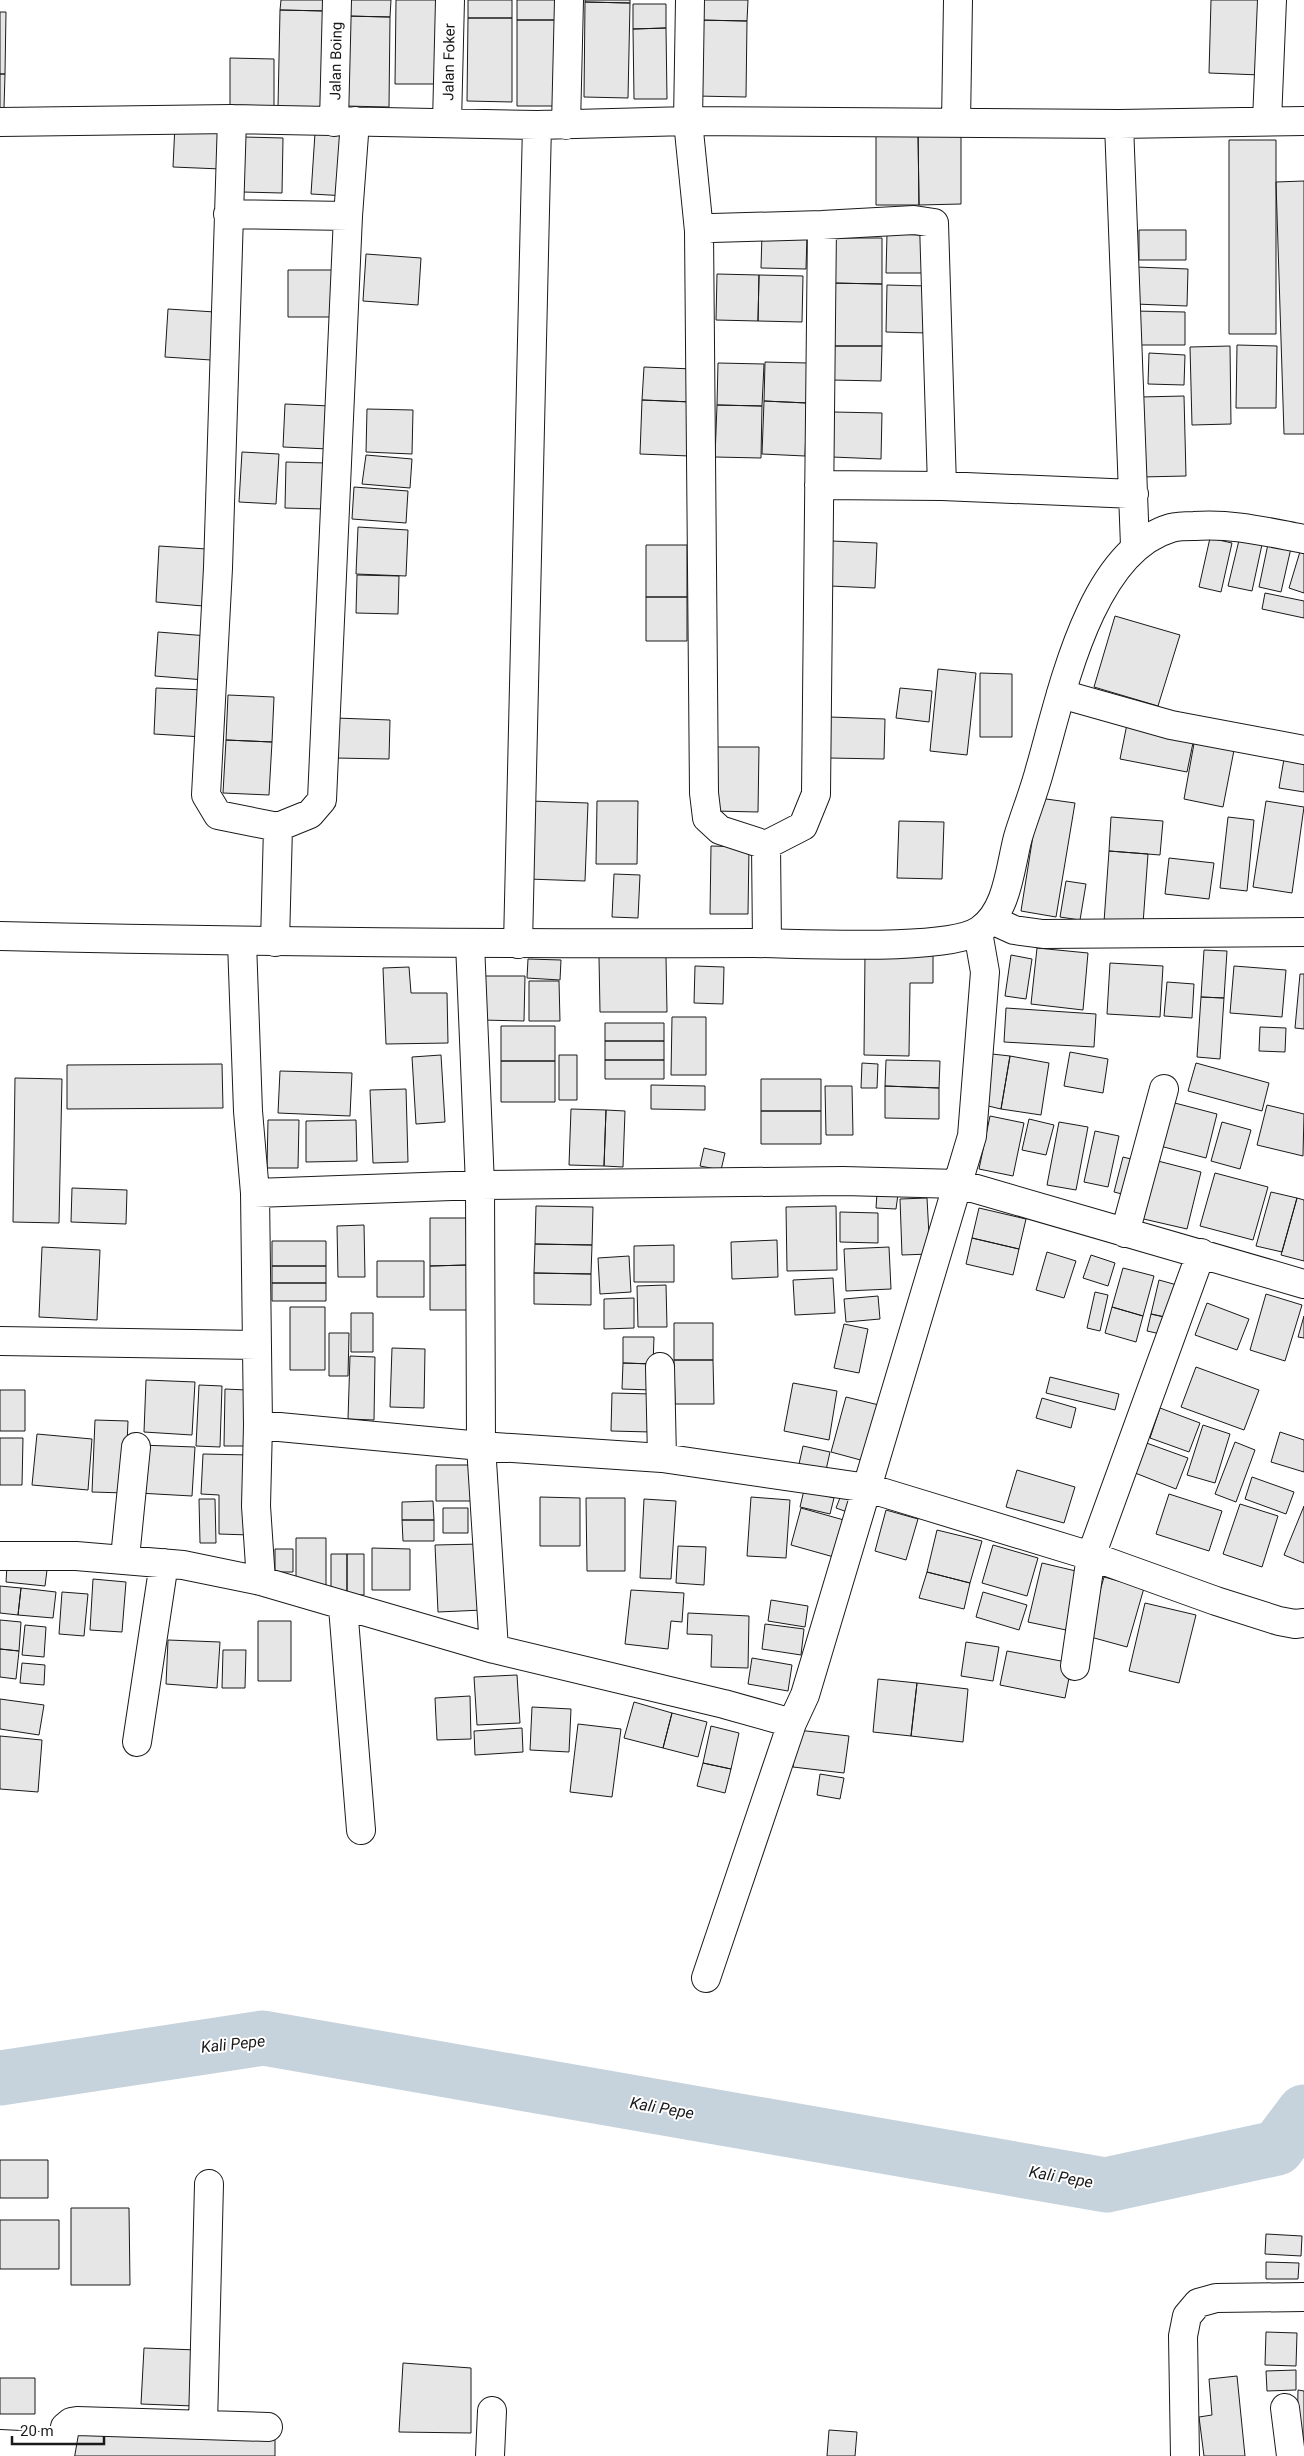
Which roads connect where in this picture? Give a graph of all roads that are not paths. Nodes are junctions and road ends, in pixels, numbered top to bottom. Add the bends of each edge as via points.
1 (337, 0) edge
2 (450, 0) edge
3 (569, 0) edge
4 (690, 0) edge
5 (958, 0) edge
6 (1272, 0) edge
7 (232, 119) junction
8 (344, 121) junction
9 (688, 121) junction
10 (1267, 121) junction
11 (0, 122) edge
12 (1304, 122) edge
13 (956, 123) junction
14 (447, 124) junction
15 (1120, 124) junction
16 (566, 125) junction
17 (536, 126) junction
18 (228, 214) junction
19 (348, 216) junction
20 (822, 226) junction
21 (700, 231) junction
22 (819, 485) junction
23 (942, 486) junction
24 (1134, 494) junction
25 (1304, 539) edge
26 (1135, 546) junction
27 (1061, 694) junction
28 (1304, 750) edge
29 (278, 827) junction
30 (766, 845) junction
31 (985, 926) junction
32 (1304, 932) edge
33 (0, 936) edge
34 (242, 942) junction
35 (275, 942) junction
36 (470, 943) junction
37 (767, 943) junction
38 (518, 944) junction
39 (1164, 1089) dead end
40 (959, 1184) junction
41 (480, 1185) junction
42 (255, 1193) junction
43 (1124, 1233) junction
44 (1201, 1253) junction
45 (1304, 1284) edge
46 (0, 1341) edge
47 (256, 1345) junction
48 (660, 1367) dead end
49 (258, 1425) junction
50 (481, 1446) junction
51 (136, 1447) dead end
52 (662, 1458) junction
53 (868, 1488) junction
54 (0, 1556) edge
55 (1091, 1556) junction
56 (125, 1558) junction
57 (164, 1562) junction
58 (261, 1581) junction
59 (343, 1607) junction
60 (1304, 1623) edge
61 (494, 1649) junction
62 (1075, 1666) dead end
63 (792, 1723) junction
64 (137, 1742) dead end
65 (361, 1830) dead end
66 (706, 1978) dead end
67 (209, 2184) dead end
68 (1304, 2297) edge
69 (1285, 2408) dead end
70 (492, 2411) dead end
71 (203, 2425) junction
72 (268, 2427) dead end
73 (0, 2444) edge
74 (60, 2452) edge
75 (490, 2456) edge
76 (1185, 2456) edge
77 (1291, 2456) edge

1 - 8 street, Jalan Boing
2 - 14 street, Jalan Foker
3 - 16 street
4 - 9 street
5 - 13 street
6 - 10 street
7 - 8 street
7 - 11 street
7 - 18 street
8 - 14 street
8 - 19 street, Jalan Boing
9 - 13 street
9 - 16 street
9 - 21 street
10 - 12 street
10 - 15 street
13 - 15 street
14 - 17 street
15 - 24 street
16 - 17 street
17 - 38 street
18 - 19 street
18 - 29 street via 219,559 206,795 218,815
19 - 29 street, Jalan Boing via 322,800 310,814
20 - 21 street via 712,228
20 - 22 street
20 - 23 street via 914,220 934,223
21 - 30 street via 704,793 707,818 720,830
22 - 23 street
22 - 30 street via 816,794 803,826
23 - 24 street
24 - 26 street
25 - 26 street via 1222,524 1171,528
26 - 27 street via 1113,571 1082,632
27 - 28 street via 1171,725
27 - 31 street via 1001,902
29 - 35 street
30 - 37 street
31 - 32 street via 1043,934
31 - 37 street via 962,938 943,941
31 - 40 street via 977,1090 972,1136
33 - 34 street
34 - 35 street
34 - 42 street via 248,1111
35 - 36 street
36 - 38 street
36 - 41 street
37 - 38 street
39 - 43 street
40 - 41 street
40 - 43 street
40 - 53 street
41 - 42 street
41 - 50 street
42 - 47 street
43 - 44 street
44 - 45 street
44 - 55 street
46 - 47 street
47 - 49 street
48 - 52 street
49 - 50 street
49 - 58 street via 256,1506
50 - 52 street
50 - 61 street
51 - 56 street
52 - 53 street
53 - 55 street
53 - 63 street via 805,1695
54 - 56 street
55 - 60 street via 1279,1621
55 - 62 street
56 - 57 street
57 - 58 street
57 - 64 street
58 - 59 street
59 - 61 street
59 - 65 street
61 - 63 street
63 - 66 street
67 - 71 street
68 - 76 street via 1216,2298 1198,2303 1187,2316 1183,2336
69 - 77 street
70 - 75 street
71 - 72 street
71 - 74 street via 71,2422 65,2427
73 - 74 street

